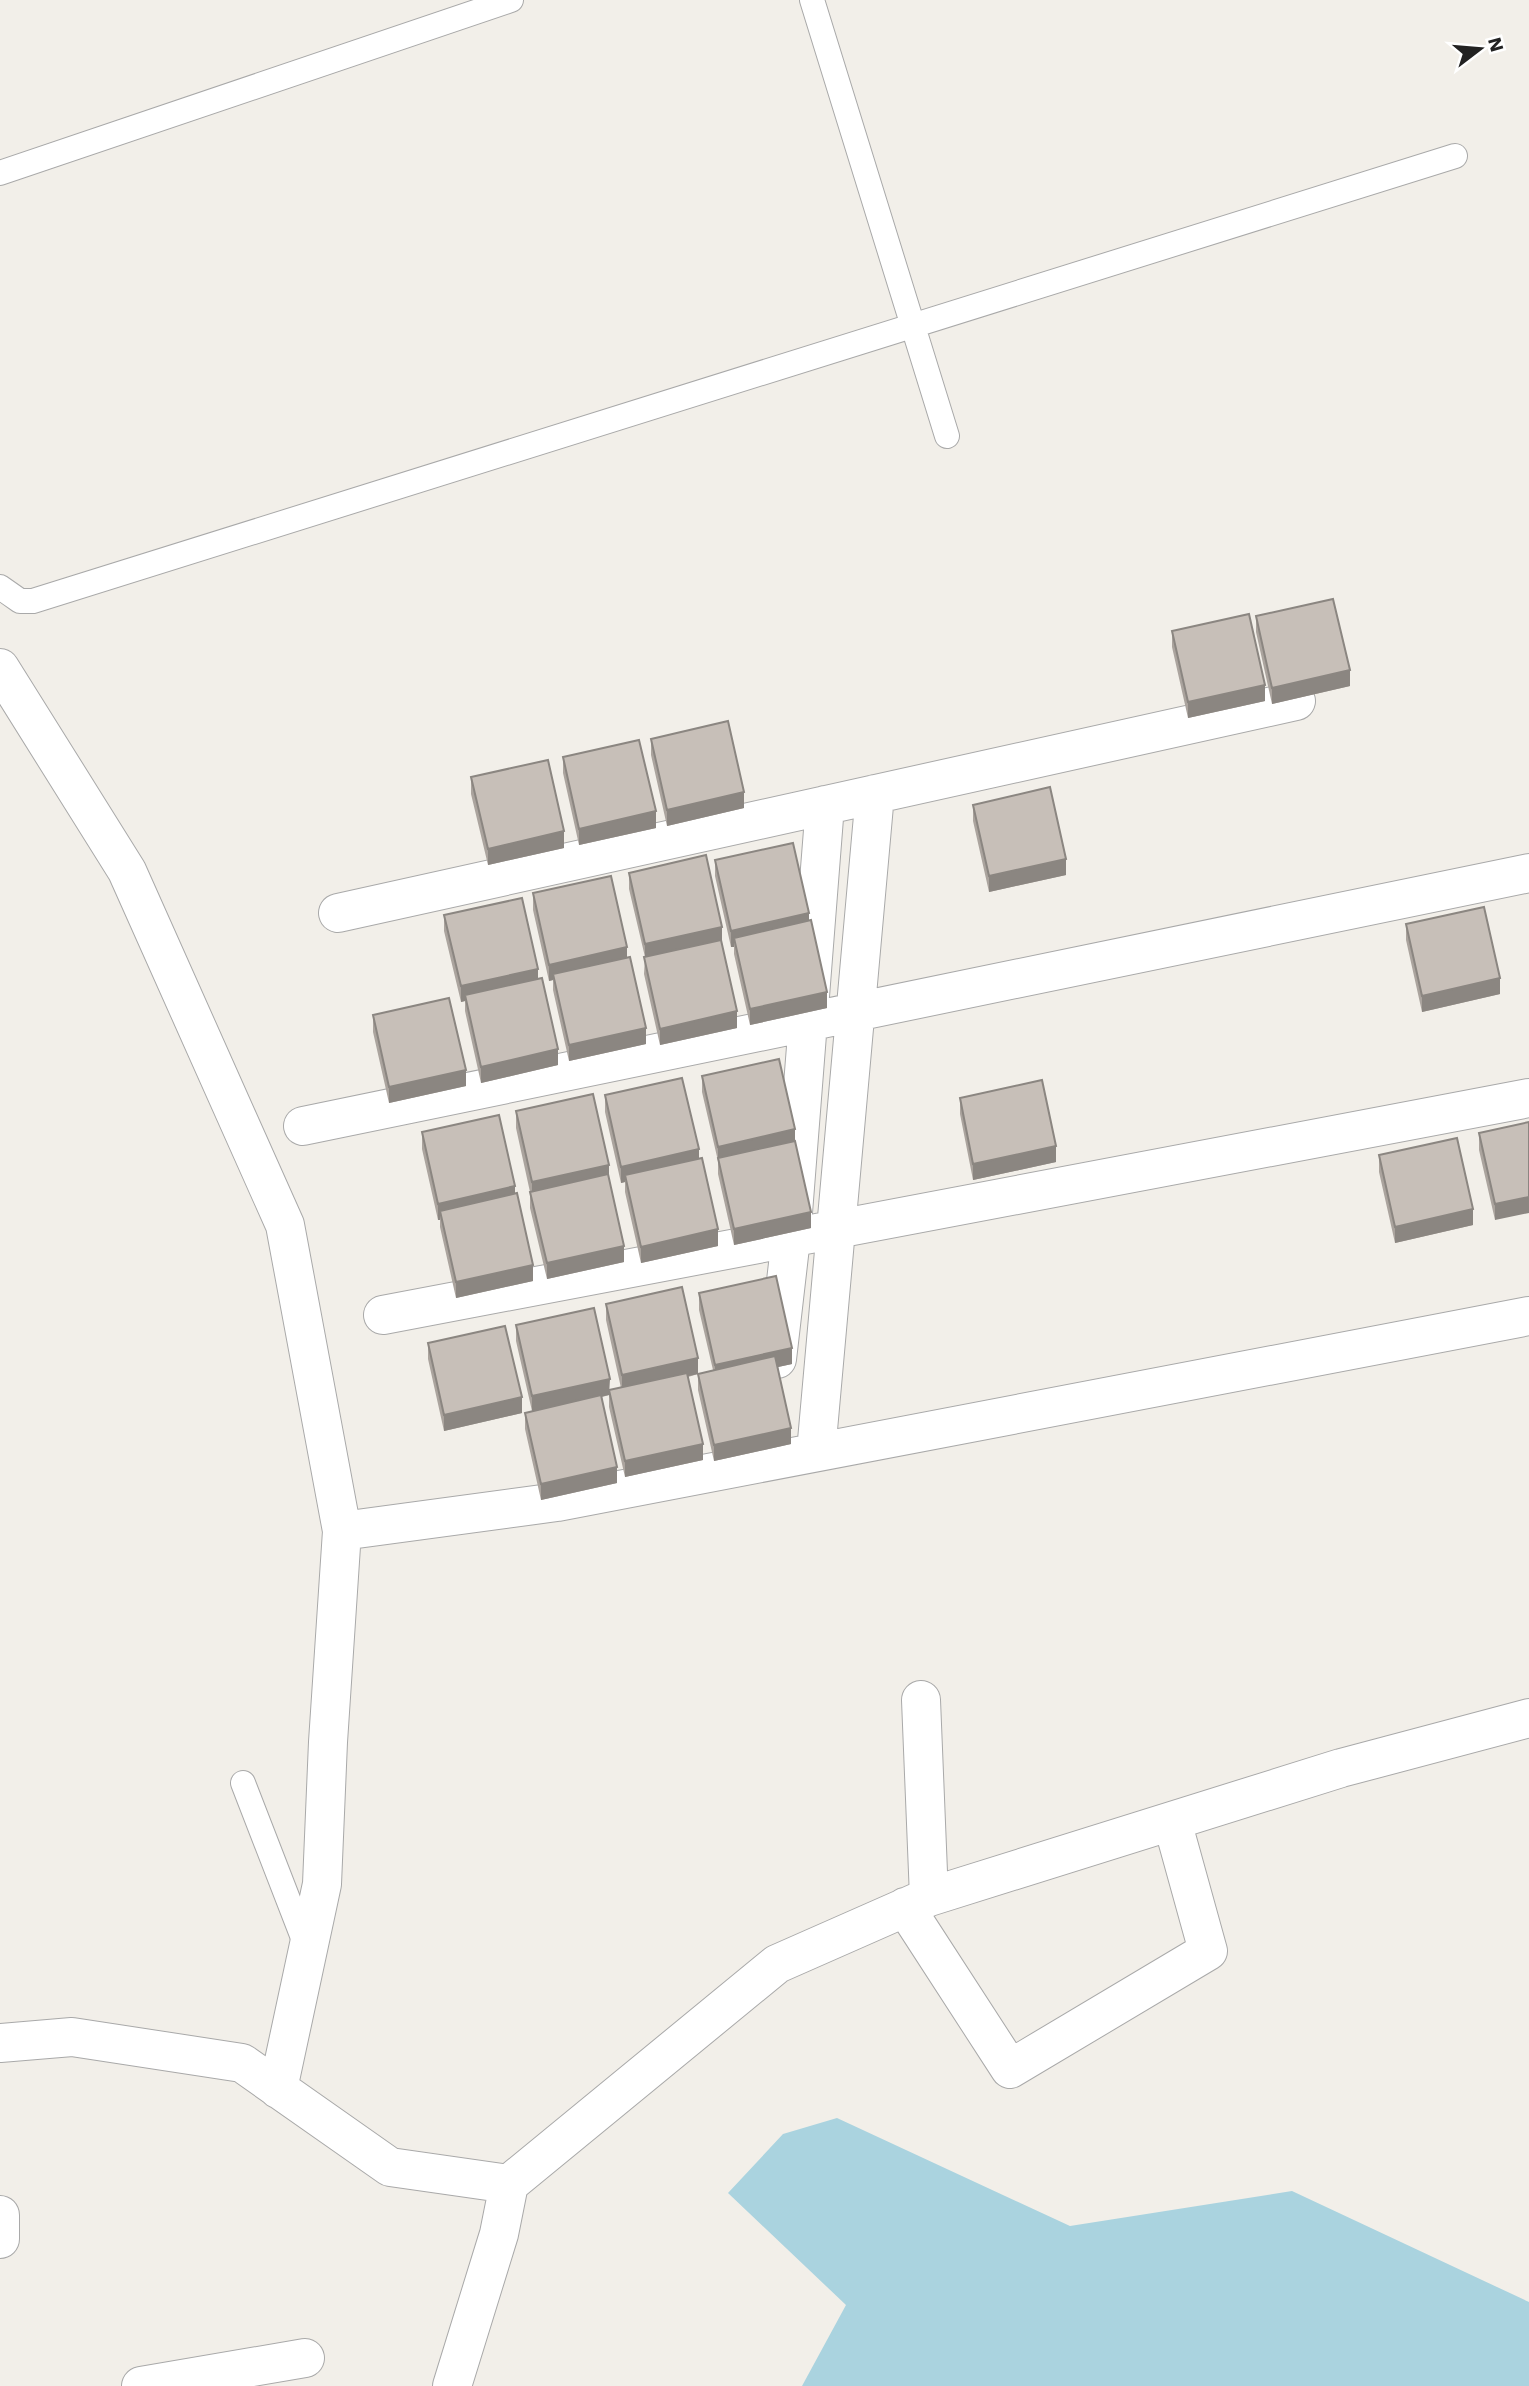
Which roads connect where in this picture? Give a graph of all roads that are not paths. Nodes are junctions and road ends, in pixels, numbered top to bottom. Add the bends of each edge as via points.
1 (510, 0) edge
2 (812, 0) edge
3 (1455, 156) dead end
4 (0, 173) edge
5 (913, 326) junction
6 (947, 436) dead end
7 (0, 587) edge
8 (0, 668) edge
9 (1296, 701) edge
10 (875, 794) junction
11 (825, 805) junction
12 (1529, 873) edge
13 (338, 913) dead end
14 (854, 1013) junction
15 (809, 1022) junction
16 (1529, 1098) edge
17 (303, 1126) dead end
18 (836, 1229) junction
19 (791, 1238) junction
20 (383, 1315) dead end
21 (1529, 1316) edge
22 (816, 1452) junction
23 (765, 1462) junction
24 (342, 1531) junction
25 (921, 1700) dead end
26 (1529, 1718) edge
27 (243, 1783) dead end
28 (1172, 1821) junction
29 (917, 1902) junction
30 (308, 1950) junction
31 (0, 2043) edge
32 (278, 2090) junction
33 (509, 2184) junction
34 (0, 2215) edge
35 (0, 2239) edge
36 (304, 2358) dead end
37 (233, 2378) edge
38 (141, 2386) edge
39 (452, 2386) edge

1 - 4 lane
2 - 5 lane
3 - 5 lane
5 - 6 lane
5 - 7 lane via 33,601 20,601
8 - 24 street via 127,871 285,1225
9 - 10 street
10 - 11 street
10 - 14 street
11 - 13 street
11 - 15 street
12 - 14 street
14 - 15 street
14 - 18 street
15 - 17 street
15 - 19 street
16 - 18 street
18 - 19 street
18 - 22 street
19 - 20 street
19 - 23 street
21 - 22 street
22 - 23 street
23 - 24 street via 557,1502
24 - 30 street via 322,1884
25 - 29 street
26 - 28 street via 1341,1768
27 - 30 lane
28 - 29 street
28 - 29 street via 1208,1951 1010,2069
29 - 33 street via 776,1964
30 - 32 street
31 - 32 street via 72,2037 242,2063
32 - 33 street via 390,2167
33 - 39 street via 499,2234
34 - 35 street
36 - 37 street
37 - 38 street

